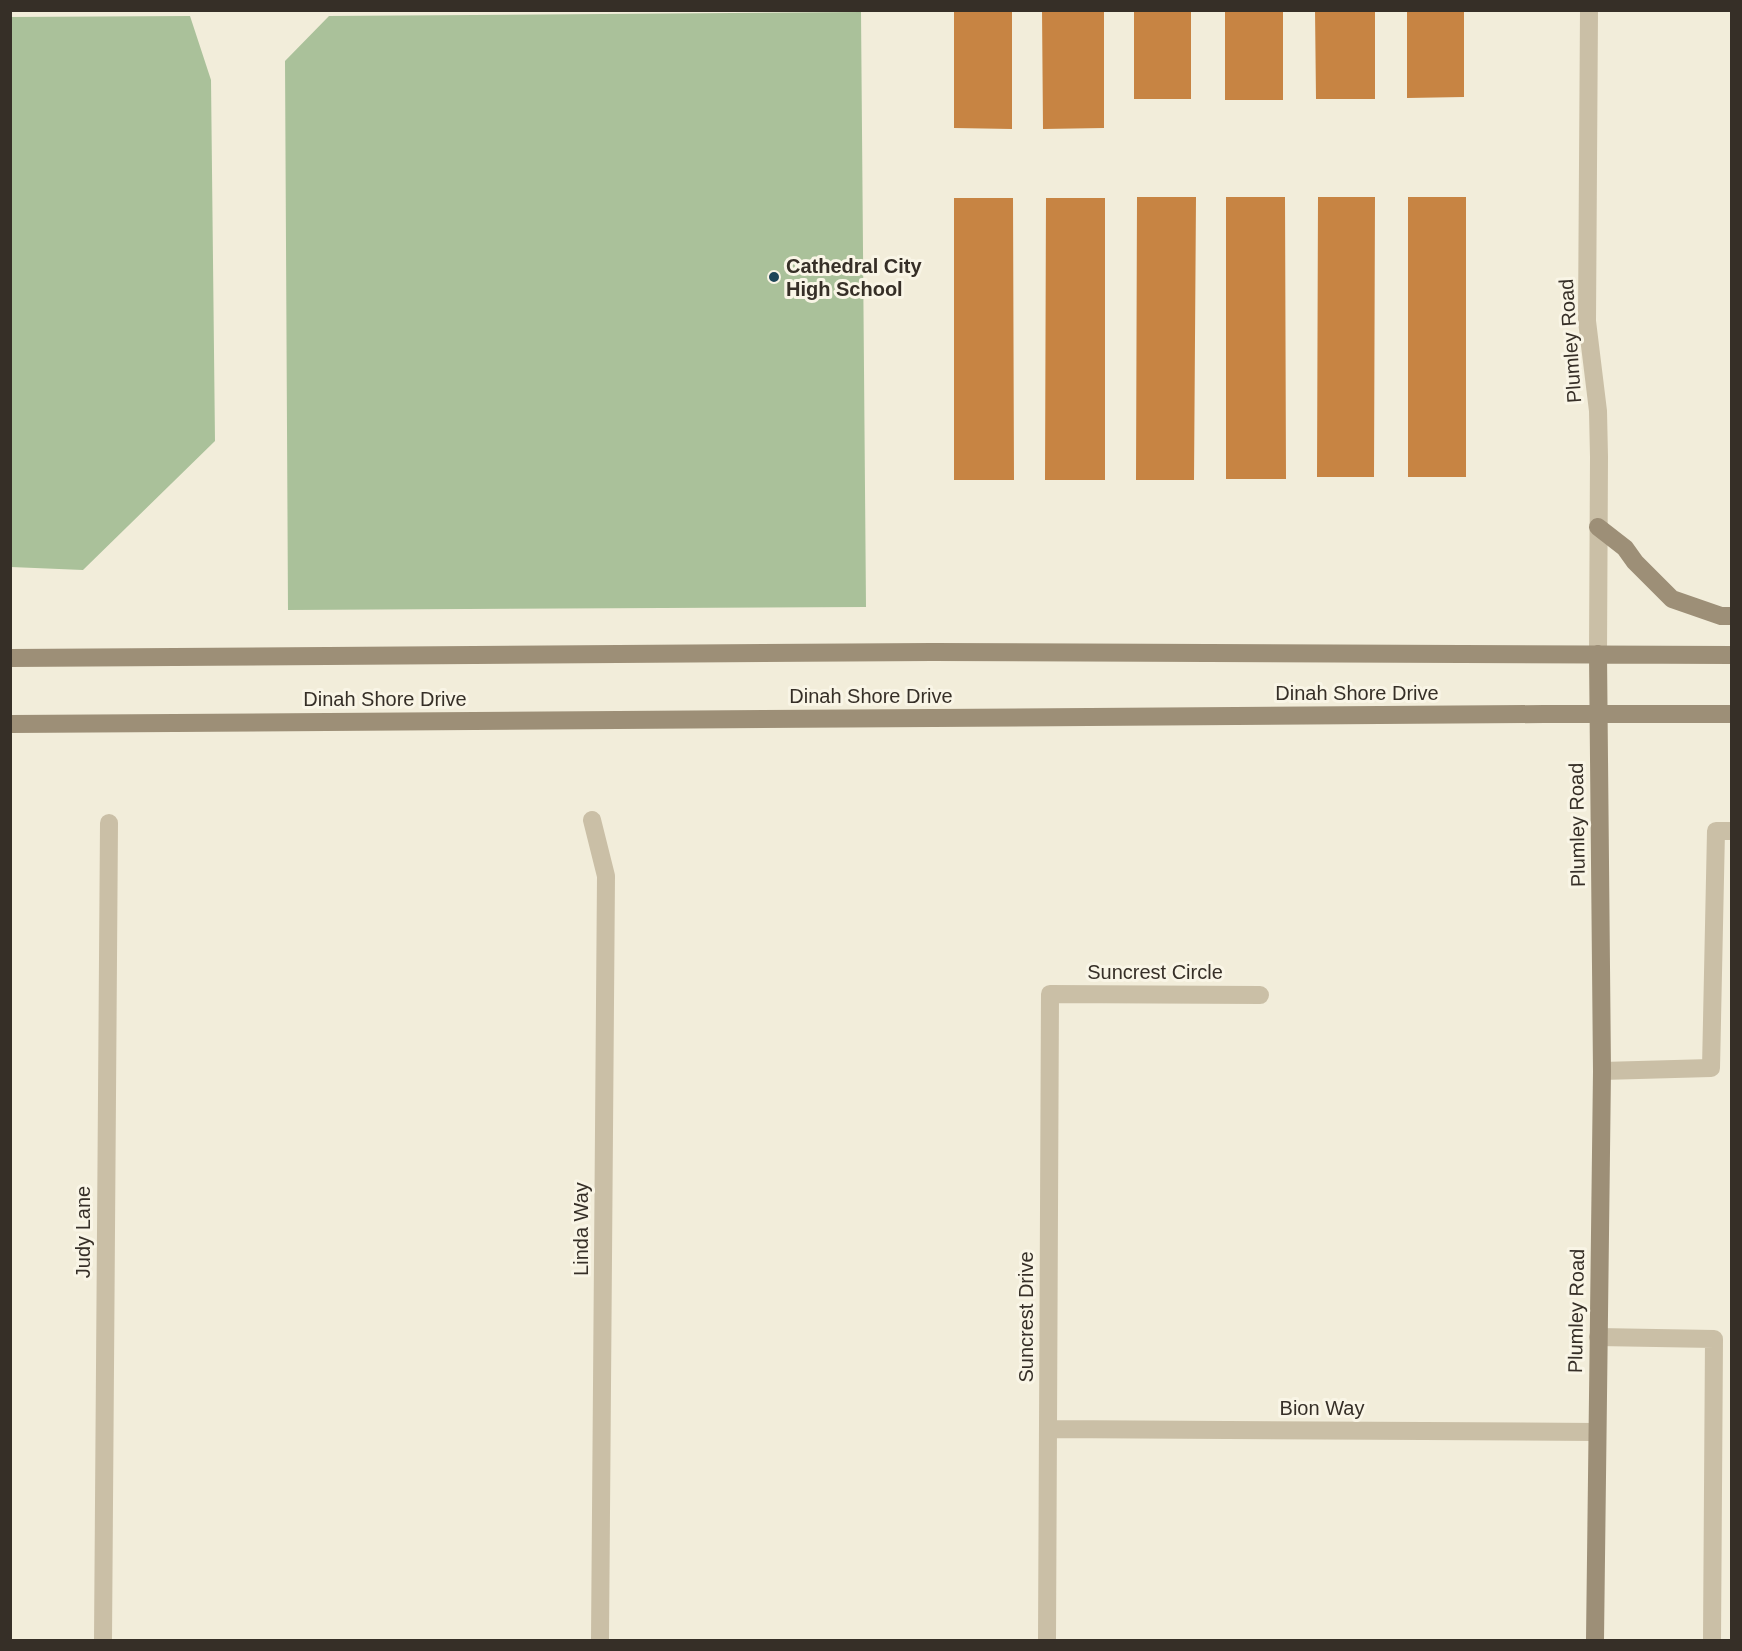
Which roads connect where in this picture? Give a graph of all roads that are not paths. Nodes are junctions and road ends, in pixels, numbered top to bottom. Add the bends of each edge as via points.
1 (1589, 10) edge
2 (1598, 527) junction
3 (1731, 616) edge
4 (1598, 654) junction
5 (1731, 655) edge
6 (10, 658) edge
7 (1598, 714) junction
8 (1731, 714) edge
9 (10, 724) edge
10 (592, 820) dead end
11 (109, 823) dead end
12 (1731, 831) edge
13 (1050, 994) joint
14 (1260, 995) dead end
15 (1602, 1071) junction
16 (1598, 1337) junction
17 (1048, 1429) junction
18 (1597, 1432) junction
19 (103, 1641) edge
20 (600, 1641) edge
21 (1047, 1641) edge
22 (1595, 1641) edge
23 (1712, 1641) edge

1 - 2 street, Plumley Road via 1587,321 1598,411
2 - 3 main road via 1672,598
2 - 4 street, Plumley Road
4 - 5 main road, Dinah Shore Drive
4 - 6 main road, Dinah Shore Drive via 932,652
4 - 7 main road, Plumley Road
7 - 8 main road, Dinah Shore Drive
7 - 9 main road, Dinah Shore Drive
7 - 15 main road, Plumley Road
10 - 20 street, Linda Way via 606,876
11 - 19 street, Judy Lane
12 - 15 street via 1716,831 1710,1068
13 - 14 street, Suncrest Circle
13 - 17 street, Suncrest Drive
15 - 16 main road, Plumley Road
16 - 18 main road, Plumley Road
16 - 23 street via 1714,1339
17 - 18 street, Bion Way
17 - 21 street, Suncrest Drive
18 - 22 main road, Plumley Road

